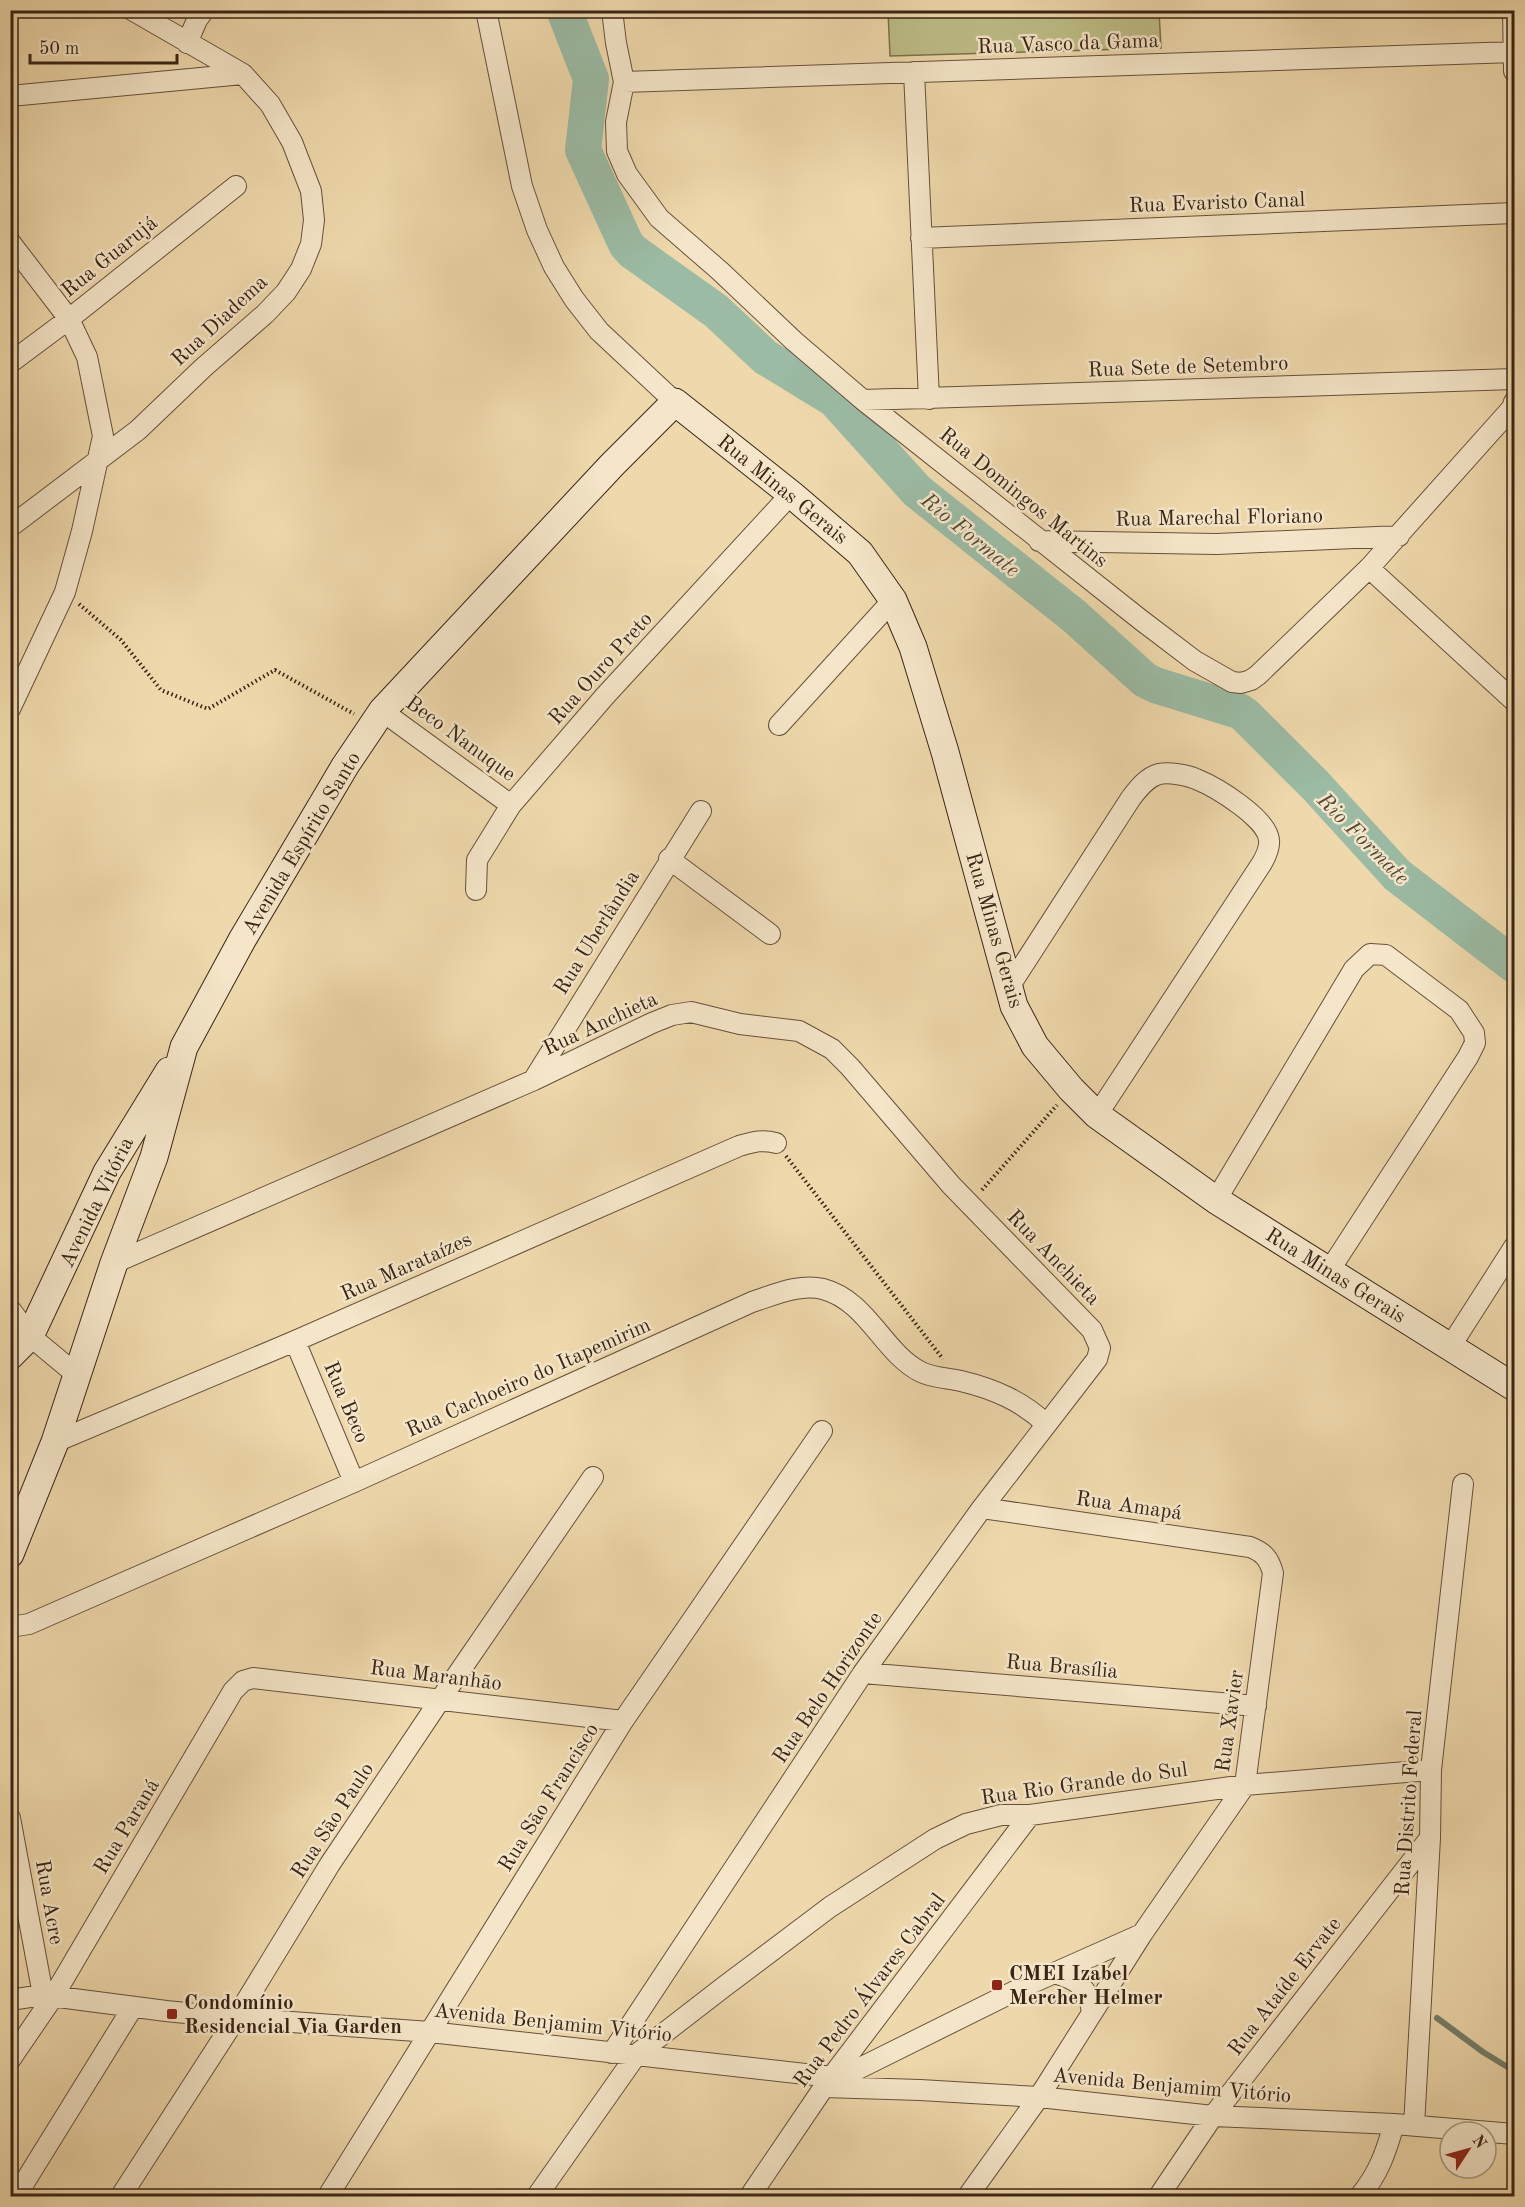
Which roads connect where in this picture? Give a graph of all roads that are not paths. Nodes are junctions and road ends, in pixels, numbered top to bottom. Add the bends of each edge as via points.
1 (132, 10) edge
2 (204, 10) edge
3 (486, 10) edge
4 (612, 10) edge
5 (1513, 10) edge
6 (187, 43) junction
7 (1514, 52) edge
8 (1515, 71) edge
9 (914, 72) junction
10 (243, 74) junction
11 (624, 82) junction
12 (10, 96) edge
13 (236, 186) dead end
14 (1515, 213) edge
15 (921, 238) junction
16 (10, 242) edge
17 (69, 319) junction
18 (10, 363) edge
19 (1515, 379) edge
20 (929, 399) junction
21 (863, 400) junction
22 (675, 402) junction
23 (1515, 402) edge
24 (99, 462) junction
25 (791, 494) junction
26 (10, 528) edge
27 (1399, 536) junction
28 (1039, 541) junction
29 (1369, 568) junction
30 (893, 600) junction
31 (1515, 701) edge
32 (11, 707) edge
33 (377, 718) junction
34 (779, 725) dead end
35 (511, 805) junction
36 (701, 811) dead end
37 (669, 859) junction
38 (476, 890) dead end
39 (770, 934) dead end
40 (1009, 987) junction
41 (184, 1047) junction
42 (534, 1080) junction
43 (1097, 1115) junction
44 (776, 1143) road end
45 (121, 1147) junction
46 (154, 1157) junction
47 (1216, 1200) junction
48 (1515, 1247) edge
49 (114, 1263) junction
50 (1329, 1271) junction
51 (10, 1309) edge
52 (30, 1336) junction
53 (296, 1341) junction
54 (1450, 1347) junction
55 (10, 1356) edge
56 (1097, 1359) joint
57 (77, 1375) junction
58 (1515, 1387) edge
59 (1046, 1424) junction
60 (822, 1431) dead end
61 (55, 1442) junction
62 (593, 1478) dead end
63 (354, 1482) junction
64 (1463, 1484) dead end
65 (982, 1508) junction
66 (10, 1554) edge
67 (1267, 1557) joint
68 (10, 1628) edge
69 (863, 1673) junction
70 (243, 1681) joint
71 (440, 1700) junction
72 (1256, 1706) junction
73 (624, 1721) junction
74 (1431, 1770) junction
75 (1245, 1785) junction
76 (1030, 1815) junction
77 (10, 1818) edge
78 (1430, 1838) junction
79 (1142, 1934) junction
80 (1054, 1973) junction
81 (48, 1996) junction
82 (10, 2001) edge
83 (133, 2007) junction
84 (1092, 2013) junction
85 (236, 2019) junction
86 (430, 2032) junction
87 (612, 2053) junction
88 (637, 2054) junction
89 (10, 2060) edge
90 (828, 2082) junction
91 (1039, 2097) junction
92 (1213, 2116) junction
93 (1394, 2124) junction
94 (1414, 2126) junction
95 (1515, 2134) edge
96 (16, 2196) edge
97 (121, 2196) edge
98 (328, 2196) edge
99 (537, 2196) edge
100 (750, 2196) edge
101 (968, 2196) edge
102 (1159, 2196) edge
103 (1360, 2196) edge

1 - 6 street, Rua Diadema
2 - 6 street
3 - 22 street via 522,186 554,267 599,331
4 - 11 street, Rua Domingos Martins
5 - 7 street
6 - 10 street, Rua Diadema
7 - 8 street
7 - 9 street, Rua Vasco da Gama
9 - 11 street, Rua Vasco da Gama
9 - 15 street
10 - 12 street
10 - 24 street, Rua Diadema via 270,104 303,166 314,220 311,244 286,292 265,314
11 - 21 street, Rua Domingos Martins via 616,122 617,151 627,174 659,218
13 - 17 street, Rua Guarujá
14 - 15 street, Rua Evaristo Canal
15 - 20 street
16 - 17 street
17 - 18 street, Rua Guarujá
17 - 24 street via 87,357 103,436
19 - 20 street, Rua Sete de Setembro
20 - 21 street, Rua Sete de Setembro
21 - 28 street, Rua Domingos Martins
22 - 25 street, Rua Minas Gerais
22 - 33 street, Avenida Espírito Santo
23 - 27 street, Rua Domingos Martins
24 - 26 street, Rua Diadema
24 - 32 street via 65,592
25 - 30 street, Rua Minas Gerais via 860,553
25 - 35 street, Rua Ouro Preto via 613,687
27 - 28 street, Rua Marechal Floriano via 1217,544
27 - 29 street, Rua Domingos Martins
28 - 29 street, Rua Domingos Martins via 1195,661 1241,683 1258,675
29 - 31 street
30 - 34 street
30 - 40 street, Rua Minas Gerais via 913,647 945,752
33 - 35 street, Beco Nanuque
33 - 41 street, Avenida Espírito Santo via 260,909
35 - 38 street, Rua Ouro Preto via 477,860
36 - 37 street, Rua Uberlândia
37 - 39 street
37 - 42 street, Rua Uberlândia
40 - 43 street, Rua Minas Gerais via 1014,1006 1035,1046
40 - 43 street via 1131,798 1158,774 1195,778 1257,817 1266,830 1269,841 1262,863
41 - 45 street, Avenida Vitória
41 - 46 street, Avenida Espírito Santo
42 - 49 street, Rua Anchieta
42 - 56 street, Rua Anchieta via 682,1012 799,1031 832,1049 850,1067 969,1204 1092,1330 1100,1348
43 - 47 street, Rua Minas Gerais
44 - 53 street, Rua Marataízes via 757,1140 739,1146
45 - 46 street via 133,1142 147,1144
45 - 52 street, Avenida Vitória
46 - 49 street, Avenida Espírito Santo
47 - 50 street, Rua Minas Gerais
47 - 50 street via 1354,969 1370,954 1386,955 1459,1010 1470,1024 1475,1043
48 - 54 street
49 - 57 street, Avenida Espírito Santo
50 - 54 street, Rua Minas Gerais
51 - 52 street
52 - 55 street, Avenida Vitória
52 - 57 street
53 - 61 street, Rua Marataízes
53 - 63 street, Rua Beco
54 - 58 street, Rua Minas Gerais
56 - 59 street, Rua Belo Horizonte
57 - 61 street, Avenida Espírito Santo
59 - 63 street, Rua Cachoeiro do Itapemirim via 1013,1399 921,1372 904,1360 862,1313 831,1292 810,1288 752,1302
59 - 65 street, Rua Belo Horizonte
60 - 73 street, Rua São Francisco
61 - 66 street, Avenida Espírito Santo
62 - 71 street, Rua São Paulo
63 - 68 street, Rua Cachoeiro do Itapemirim via 29,1624
64 - 74 street, Rua Distrito Federal
65 - 67 street, Rua Amapá via 1250,1547
65 - 69 street, Rua Belo Horizonte
67 - 72 street, Rua Xavier via 1273,1573
69 - 72 street, Rua Brasília
69 - 87 street, Rua Belo Horizonte
70 - 71 street, Rua Maranhão via 254,1678
70 - 81 street, Rua Paraná via 233,1691
71 - 73 street, Rua Maranhão
71 - 85 street, Rua São Paulo via 330,1864
72 - 75 street, Rua Xavier
73 - 86 street, Rua São Francisco
74 - 75 street, Rua Rio Grande do Sul
74 - 78 street, Rua Distrito Federal
75 - 76 street, Rua Rio Grande do Sul
75 - 79 street, Rua Xavier
76 - 88 street, Rua Rio Grande do Sul via 1001,1815 966,1824 935,1839 830,1907
76 - 90 street, Rua Pedro Álvares Cabral
77 - 81 street, Rua Acre
78 - 92 street, Rua Ataíde Ervate
78 - 94 street, Rua Distrito Federal
79 - 80 street
79 - 84 street, Rua Xavier
80 - 84 street via 1072,1978 1082,1986
80 - 90 street
81 - 82 street, Avenida Benjamim Vitório
81 - 83 street, Avenida Benjamim Vitório
81 - 89 street, Rua Paraná
83 - 85 street, Avenida Benjamim Vitório
83 - 96 street
84 - 91 street, Rua Xavier
85 - 86 street, Avenida Benjamim Vitório
85 - 97 street, Rua São Paulo
86 - 87 street, Avenida Benjamim Vitório
86 - 98 street, Rua São Francisco
87 - 88 street, Avenida Benjamim Vitório
88 - 90 street, Avenida Benjamim Vitório
88 - 99 street
90 - 91 street, Avenida Benjamim Vitório
90 - 100 street, Rua Pedro Álvares Cabral
91 - 92 street, Avenida Benjamim Vitório
91 - 101 street, Rua Xavier
92 - 93 street, Avenida Benjamim Vitório
92 - 102 street, Rua Ataíde Ervate
93 - 94 street, Avenida Benjamim Vitório
93 - 103 street via 1374,2179
94 - 95 street, Avenida Benjamim Vitório

